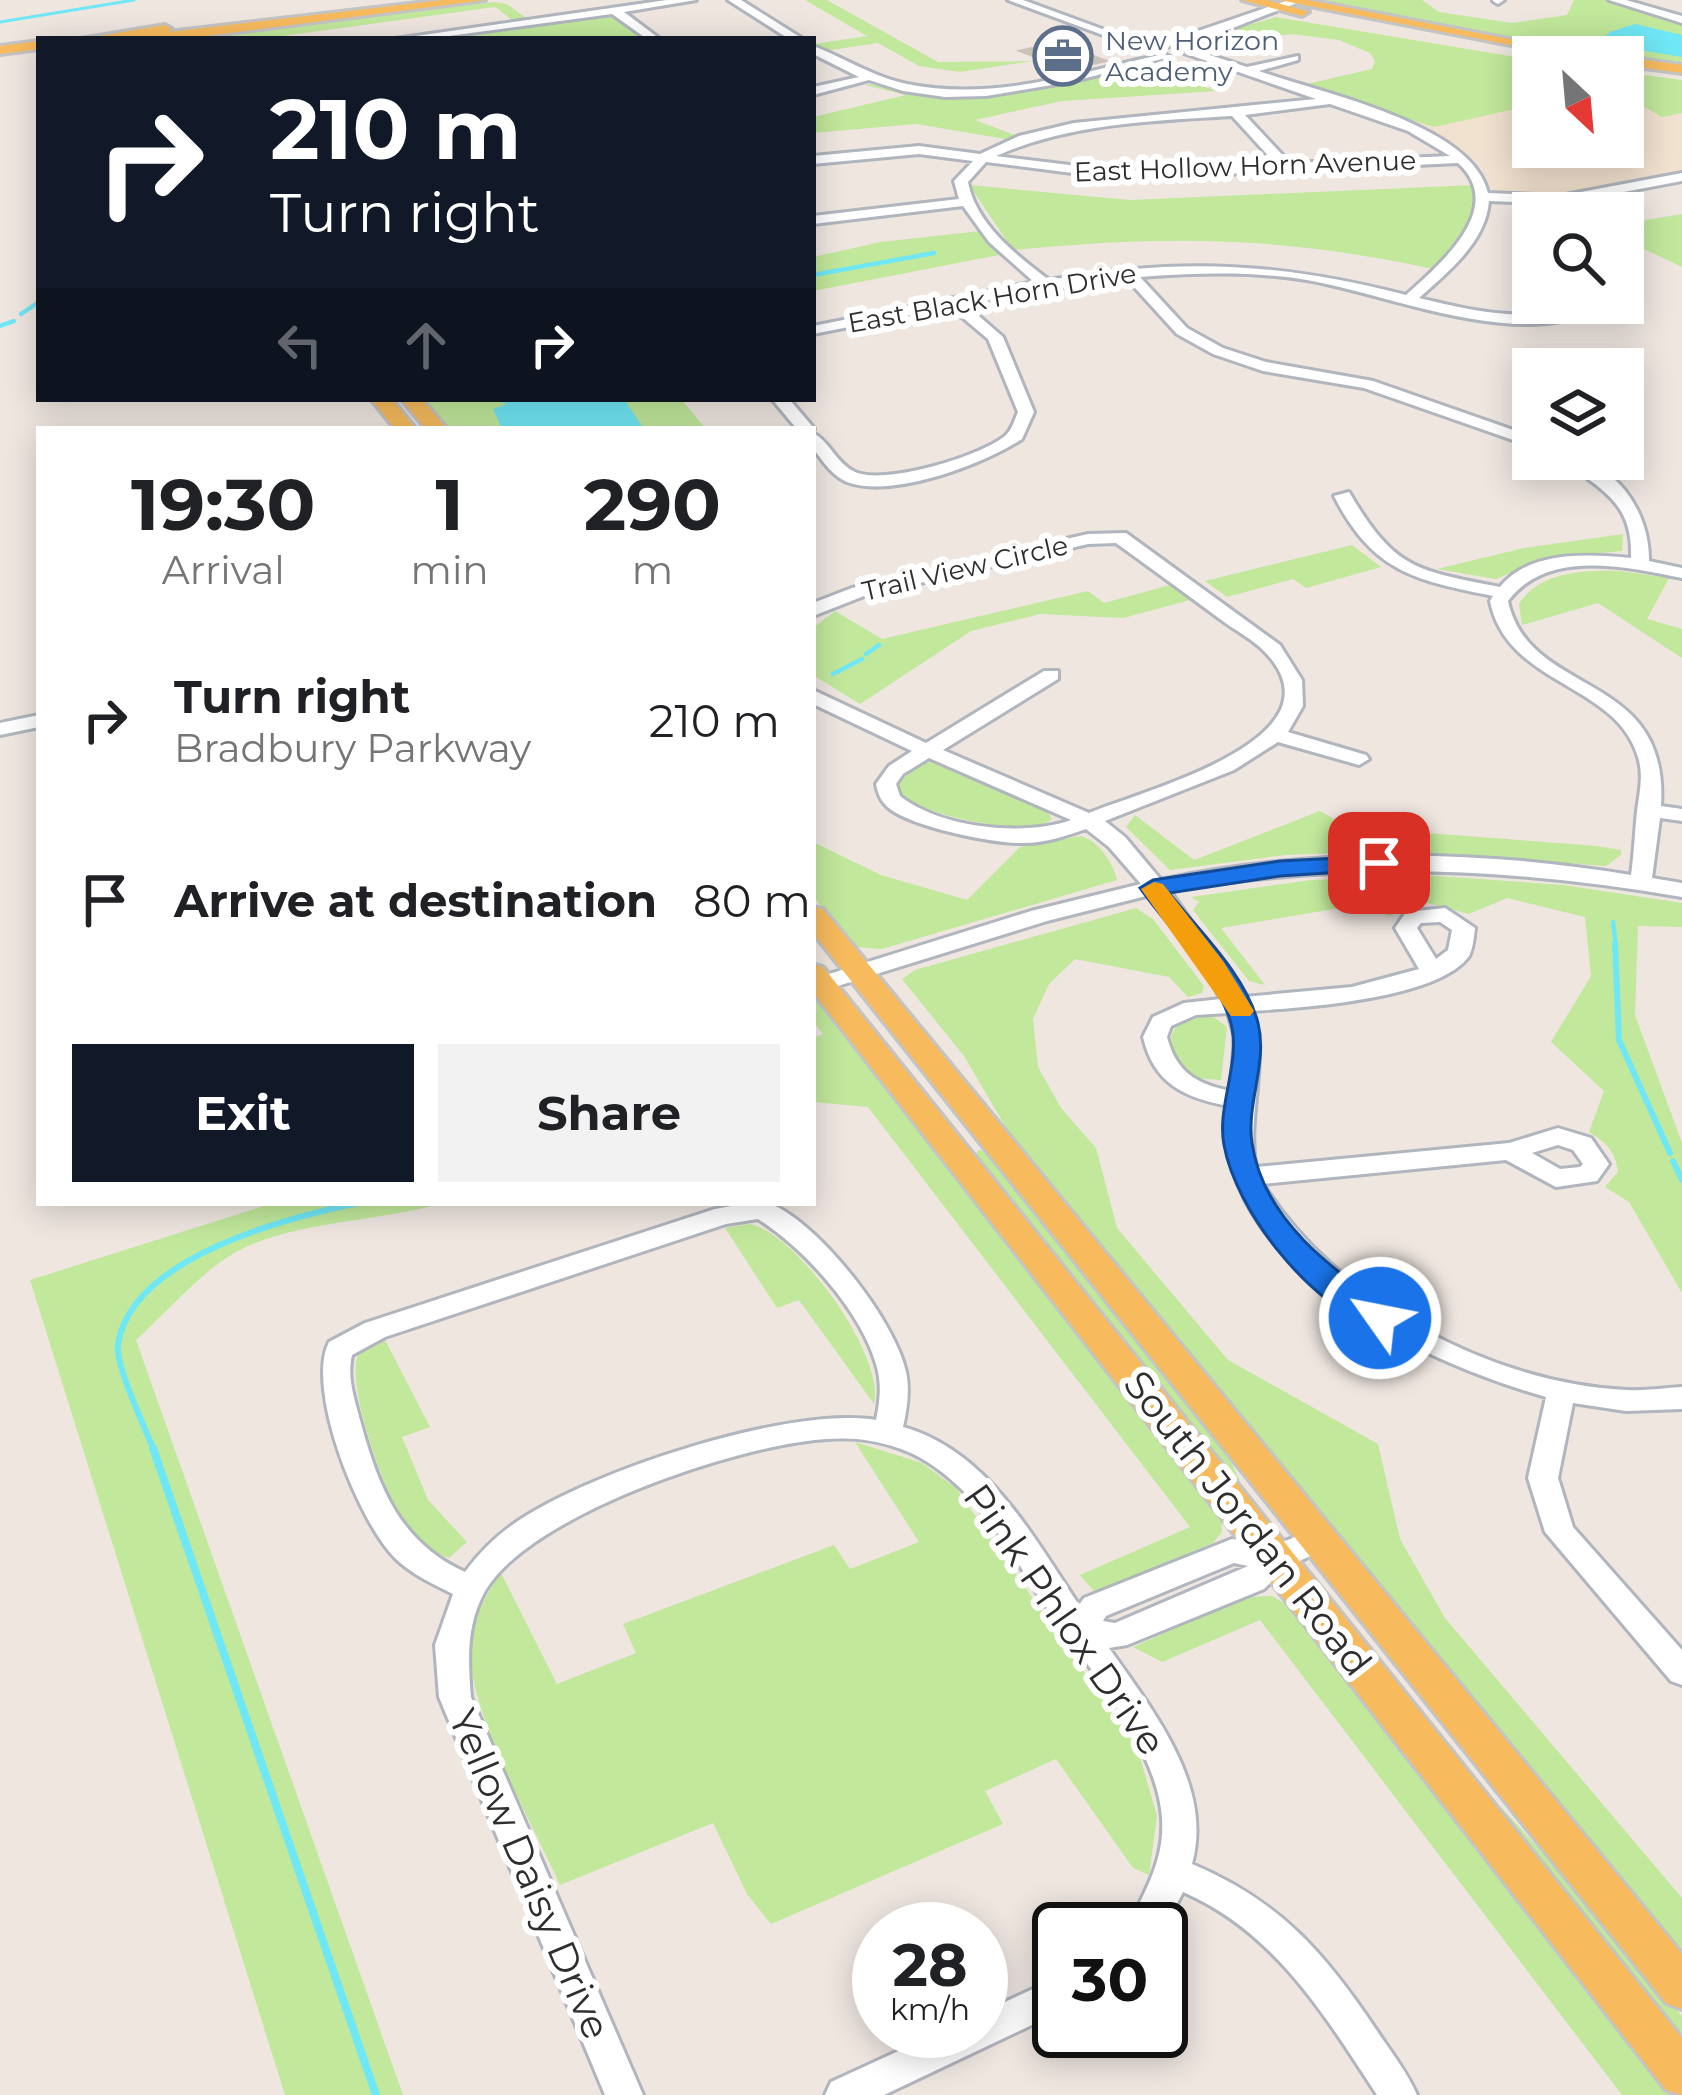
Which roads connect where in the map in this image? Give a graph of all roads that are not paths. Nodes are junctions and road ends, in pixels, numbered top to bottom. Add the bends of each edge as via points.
1 (413, 0) edge
2 (478, 0) edge
3 (691, 0) edge
4 (733, 0) edge
5 (1013, 0) edge
6 (1249, 0) edge
7 (1614, 0) edge
8 (1287, 3) edge
9 (1678, 3) dead end
10 (522, 10) dead end
11 (614, 10) junction
12 (1650, 11) junction
13 (1682, 20) edge
14 (536, 21) junction
15 (1206, 35) junction
16 (119, 36) edge
17 (173, 36) edge
18 (445, 36) edge
19 (650, 36) edge
20 (792, 36) edge
21 (1512, 43) edge
22 (36, 49) edge
23 (1158, 50) junction
24 (816, 51) edge
25 (1187, 51) junction
26 (1512, 51) edge
27 (0, 54) edge
28 (1294, 58) dead end
29 (1216, 63) junction
30 (1644, 68) edge
31 (1245, 71) junction
32 (1682, 73) edge
33 (864, 79) junction
34 (816, 90) edge
35 (1331, 100) junction
36 (1237, 114) junction
37 (978, 159) junction
38 (1464, 159) junction
39 (816, 160) edge
40 (1286, 169) junction
41 (1682, 177) edge
42 (1486, 197) junction
43 (966, 202) junction
44 (816, 220) edge
45 (1128, 272) junction
46 (1048, 286) junction
47 (1411, 298) junction
48 (955, 303) junction
49 (1512, 315) edge
50 (816, 329) edge
51 (384, 402) edge
52 (414, 402) edge
53 (783, 402) edge
54 (404, 426) edge
55 (434, 426) edge
56 (803, 426) edge
57 (1512, 434) edge
58 (816, 444) edge
59 (1603, 480) edge
60 (1343, 496) dead end
61 (1640, 565) junction
62 (1682, 573) edge
63 (1503, 593) junction
64 (816, 609) edge
65 (1051, 675) dead end
66 (816, 696) edge
67 (36, 722) edge
68 (0, 730) edge
69 (1276, 735) junction
70 (928, 748) junction
71 (1359, 759) dead end
72 (1647, 810) junction
73 (1682, 815) edge
74 (1084, 820) junction
75 (1641, 883) junction
76 (1153, 888) junction
77 (1682, 890) edge
78 (816, 919) edge
79 (1430, 969) dead end
80 (857, 972) junction
81 (817, 978) edge
82 (1238, 1005) junction
83 (1239, 1100) junction
84 (1510, 1151) dead end
85 (1246, 1177) junction
86 (762, 1206) edge
87 (1562, 1389) junction
88 (1682, 1398) edge
89 (886, 1434) junction
90 (1317, 1540) junction
91 (1275, 1558) junction
92 (470, 1588) junction
93 (1080, 1631) junction
94 (1682, 1672) edge
95 (1175, 1873) junction
96 (1159, 1902) edge
97 (1682, 1988) edge
98 (923, 2058) edge
99 (1682, 2074) edge
100 (624, 2095) edge
101 (844, 2095) edge
102 (1398, 2095) edge

1 - 16 main road
2 - 17 main road
3 - 11 street
4 - 20 street
5 - 23 street
6 - 8 main road
7 - 12 street
8 - 15 street
8 - 21 main road
8 - 26 main road
9 - 12 street
10 - 14 street
11 - 14 street
11 - 19 street
12 - 13 street
14 - 18 street
15 - 23 street
15 - 25 street
22 - 27 main road
23 - 25 street
23 - 29 street
23 - 33 street via 1125,65 984,93
24 - 33 street
25 - 29 street
28 - 31 street
29 - 31 street
30 - 32 main road
31 - 35 street
33 - 34 street
35 - 36 street
35 - 38 street via 1412,128
36 - 37 street via 1086,124
36 - 40 street
37 - 39 street, East Hollow Horn Avenue via 904,150
37 - 40 street, East Hollow Horn Avenue via 1096,174
37 - 43 street via 961,181
38 - 40 street, East Hollow Horn Avenue
38 - 42 street
41 - 42 street via 1560,200
42 - 47 street via 1468,243
43 - 44 street
43 - 46 street via 1011,258
45 - 46 street, East Black Horn Drive
45 - 47 street, East Black Horn Drive via 1255,270
45 - 57 street via 1182,331 1218,351 1367,384
46 - 48 street, East Black Horn Drive
47 - 49 street, East Black Horn Drive
48 - 50 street, East Black Horn Drive
48 - 58 street via 995,337 1026,412 1005,445 856,483
51 - 54 main road
52 - 55 main road
53 - 56 street
59 - 61 street via 1640,530
60 - 63 street via 1366,542 1393,562
61 - 62 street
61 - 63 street via 1556,566
63 - 72 street via 1499,614 1516,642 1615,708 1638,734 1649,762
64 - 69 street, Trail View Circle via 858,592 1122,535 1279,655 1294,691
65 - 70 street
66 - 70 street
67 - 68 street
69 - 71 street
69 - 74 street via 1233,764
70 - 74 street
70 - 74 street via 886,784 891,800 909,811 1013,838
72 - 73 street
72 - 75 street
74 - 76 street via 1116,842
75 - 76 street via 1392,863
75 - 77 street
76 - 80 street
76 - 82 street
78 - 80 main road, South Jordan Road
79 - 82 street via 1380,991
80 - 81 street
80 - 90 main road, South Jordan Road
81 - 91 main road, South Jordan Road
82 - 83 street via 1247,1044
82 - 83 street via 1179,1012 1161,1022 1155,1037 1174,1080
83 - 85 street
84 - 85 street
85 - 87 street via 1290,1247 1353,1301 1438,1347
86 - 89 street via 847,1294 888,1354 894,1393
86 - 92 street via 331,1346 381,1523 422,1565
87 - 88 street via 1618,1401
87 - 94 street via 1543,1478 1560,1532
89 - 92 street, Pink Phlox Drive via 840,1426 783,1430 582,1499 512,1540
89 - 93 street, Pink Phlox Drive via 933,1453 980,1488
90 - 91 street
90 - 97 main road, South Jordan Road
91 - 93 street via 1253,1580 1116,1636
91 - 99 main road, South Jordan Road
92 - 100 street, Yellow Daisy Drive via 452,1646 455,1697
93 - 95 street, Pink Phlox Drive via 1172,1774 1180,1814
95 - 96 street
95 - 102 street via 1235,1896 1277,1929
98 - 101 street

